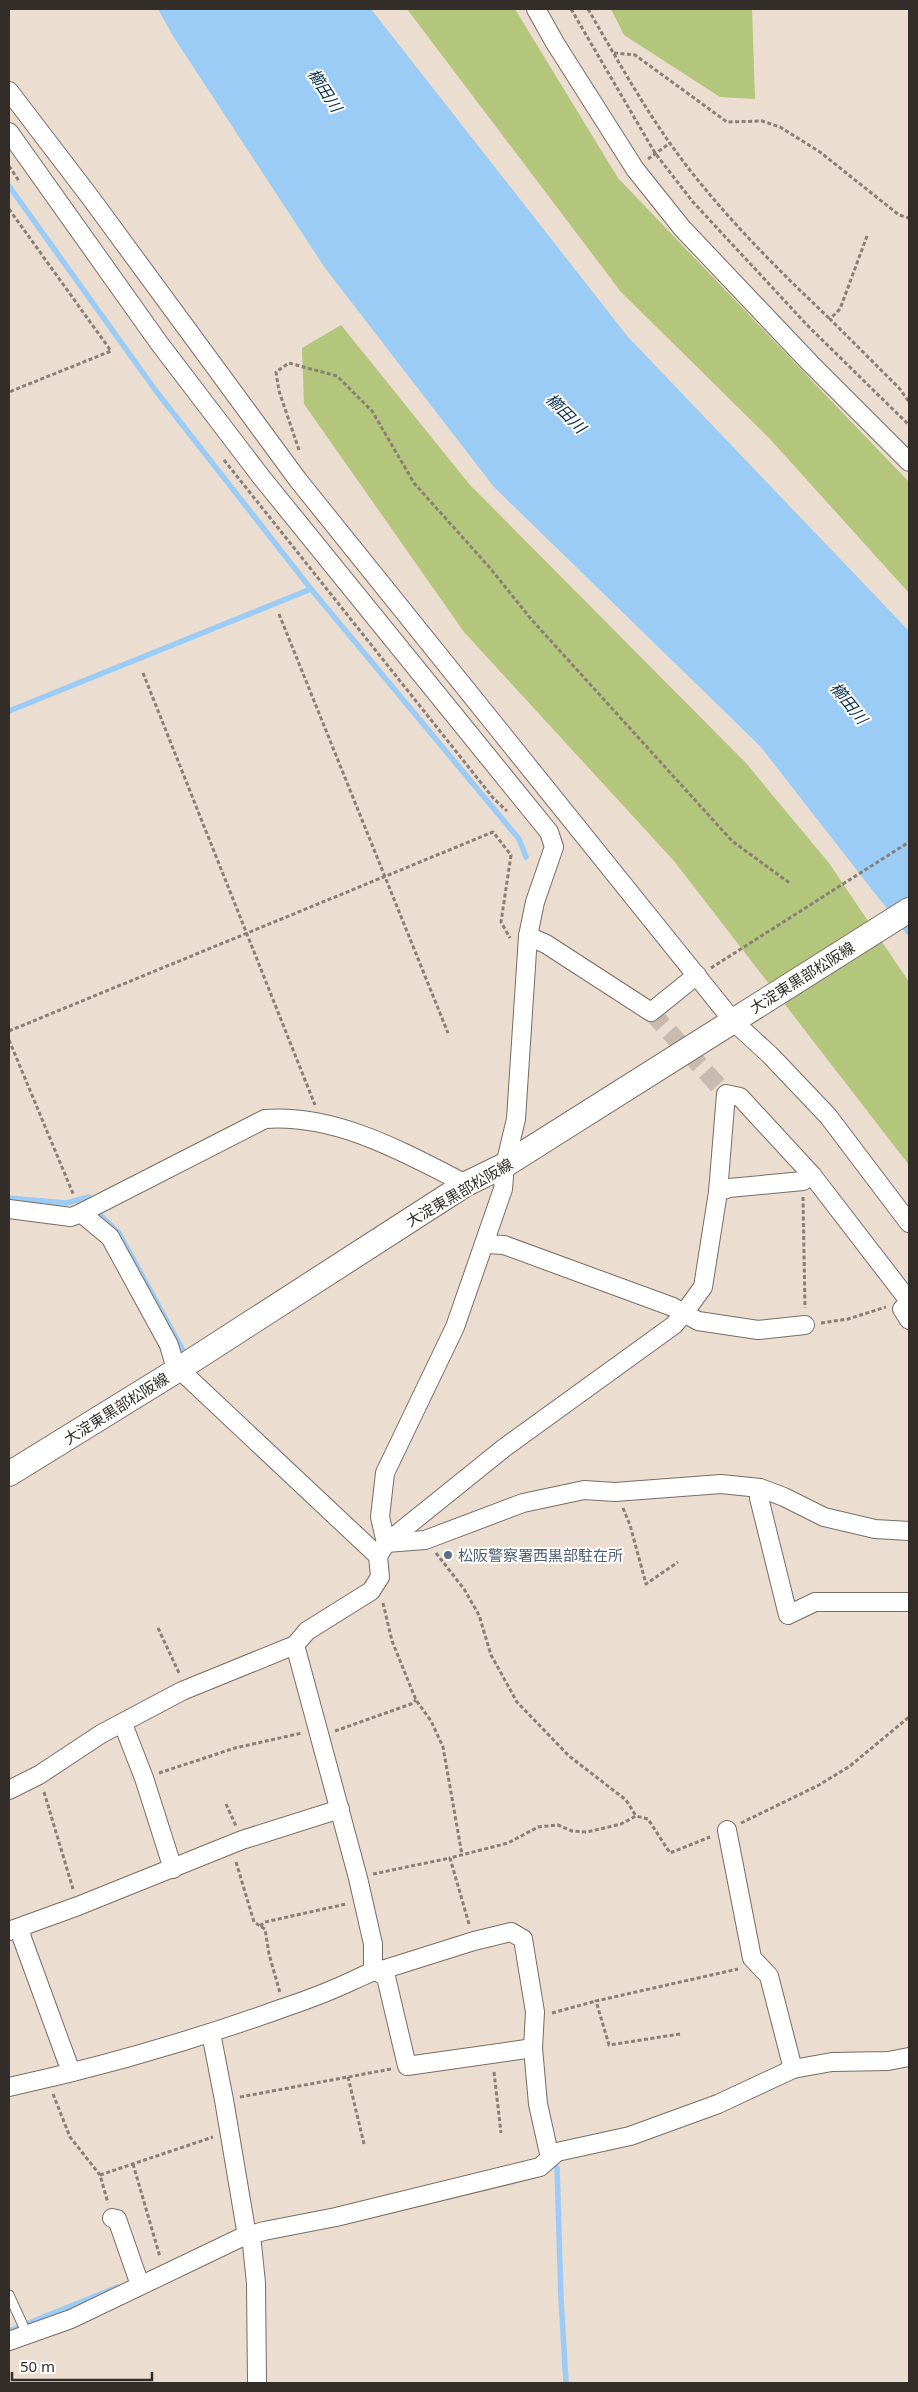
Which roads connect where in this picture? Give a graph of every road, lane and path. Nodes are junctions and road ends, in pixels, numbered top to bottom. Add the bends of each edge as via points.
1 (536, 9) edge
2 (571, 9) edge
3 (588, 9) edge
4 (614, 54) junction
5 (9, 91) edge
6 (9, 132) edge
7 (670, 143) junction
8 (655, 152) junction
9 (636, 168) junction
10 (9, 208) edge
11 (909, 218) edge
12 (867, 236) dead end
13 (830, 319) junction
14 (9, 392) edge
15 (909, 402) edge
16 (909, 425) edge
17 (300, 451) dead end
18 (909, 462) edge
19 (280, 614) dead end
20 (143, 673) dead end
21 (909, 842) edge
22 (384, 875) junction
23 (791, 884) dead end
24 (909, 910) edge
25 (246, 933) junction
26 (528, 936) junction
27 (526, 967) junction
28 (702, 973) junction
29 (738, 1017) junction
30 (9, 1031) edge
31 (448, 1033) dead end
32 (9, 1040) edge
33 (322, 1121) junction
34 (505, 1165) junction
35 (807, 1178) junction
36 (466, 1184) junction
37 (718, 1192) junction
38 (73, 1193) dead end
39 (9, 1209) edge
40 (81, 1213) junction
41 (909, 1223) edge
42 (485, 1244) junction
43 (907, 1308) edge
44 (684, 1313) junction
45 (805, 1325) junction
46 (186, 1365) junction
47 (9, 1474) edge
48 (760, 1488) junction
49 (615, 1492) junction
50 (909, 1531) edge
51 (425, 1540) junction
52 (382, 1550) junction
53 (678, 1562) dead end
54 (380, 1577) junction
55 (909, 1602) edge
56 (158, 1628) dead end
57 (295, 1645) junction
58 (182, 1691) junction
59 (416, 1700) junction
60 (909, 1716) edge
61 (123, 1724) junction
62 (319, 1733) junction
63 (39, 1775) junction
64 (144, 1778) junction
65 (9, 1790) edge
66 (340, 1809) junction
67 (636, 1816) junction
68 (727, 1830) junction
69 (231, 1844) junction
70 (462, 1855) junction
71 (450, 1858) junction
72 (173, 1869) junction
73 (358, 1878) junction
74 (363, 1900) junction
75 (78, 1906) junction
76 (260, 1926) junction
77 (14, 1930) edge
78 (474, 1941) junction
79 (752, 1958) junction
80 (373, 1970) junction
81 (596, 2001) junction
82 (284, 2008) junction
83 (535, 2012) junction
84 (211, 2033) junction
85 (680, 2034) dead end
86 (533, 2048) junction
87 (492, 2054) junction
88 (909, 2057) edge
89 (408, 2066) junction
90 (792, 2068) junction
91 (71, 2072) junction
92 (348, 2077) junction
93 (42, 2080) junction
94 (9, 2087) edge
95 (224, 2100) junction
96 (230, 2132) junction
97 (501, 2134) dead end
98 (364, 2144) dead end
99 (550, 2158) junction
100 (133, 2164) junction
101 (100, 2175) junction
102 (112, 2218) joint
103 (247, 2232) junction
104 (160, 2261) dead end
105 (138, 2280) junction
106 (9, 2295) edge
107 (24, 2327) junction
108 (9, 2341) edge
109 (257, 2383) edge

1 - 9 street
2 - 8 path
3 - 4 path
4 - 7 path
4 - 11 path via 635,55 727,122 762,122 780,127 820,152 899,214
5 - 28 street via 298,480
6 - 26 street via 159,343 262,478 550,832 554,847 535,902
7 - 8 path
7 - 13 path via 732,219 790,282
8 - 9 path
8 - 16 path via 693,202 808,326
9 - 18 street via 682,228
10 - 14 path via 112,350
12 - 13 path via 840,309
13 - 15 path
17 - 23 path via 279,391 276,372 289,363 336,376 372,412 414,483 531,619 732,841
19 - 22 path
20 - 25 path
21 - 28 path
22 - 25 path
22 - 27 path via 493,832 511,855 501,922
22 - 31 path
24 - 29 main road, 大淀東黒部松阪線
25 - 30 path
25 - 33 path
26 - 27 street
26 - 28 street via 546,944 652,1012
27 - 34 street via 516,1119
28 - 29 street
29 - 34 main road, 大淀東黒部松阪線
29 - 41 street via 828,1116
32 - 38 path
33 - 36 street via 402,1151
33 - 40 street via 265,1118
34 - 36 main road, 大淀東黒部松阪線
34 - 42 street via 504,1189
35 - 37 street
35 - 37 street via 740,1097 726,1094
35 - 43 street
35 - 45 path
36 - 46 main road, 大淀東黒部松阪線
37 - 44 street via 703,1287
39 - 40 street via 71,1217
40 - 46 street via 110,1237 169,1344
42 - 44 street via 504,1245
42 - 52 street via 455,1327 384,1472 380,1517
43 - 45 path via 891,1306 848,1319
44 - 45 street via 698,1321 758,1330
44 - 52 street via 674,1326 504,1448
46 - 47 main road, 大淀東黒部松阪線
46 - 52 street
48 - 49 street via 721,1484
48 - 50 street via 824,1517 875,1529
48 - 55 street via 759,1498 788,1615 815,1602
49 - 51 street via 584,1490 523,1503
49 - 53 path via 630,1525 646,1584
51 - 52 street
51 - 67 path via 464,1589 479,1615 491,1655 517,1702 569,1756 626,1800
52 - 54 street
54 - 57 street via 371,1591 307,1631
54 - 59 path via 380,1592 392,1641
56 - 58 path via 179,1672
57 - 58 street
57 - 62 street
58 - 61 street
59 - 62 path
59 - 70 path via 431,1721 443,1747
60 - 68 path via 850,1766
61 - 63 street via 101,1734
61 - 64 street
62 - 64 path via 235,1748
62 - 66 street
63 - 65 street
63 - 75 path
64 - 72 street
66 - 69 street
66 - 73 street
67 - 68 path via 648,1819 670,1853
67 - 70 path via 621,1824 587,1832 572,1831 558,1825 538,1827 508,1843
68 - 79 street
69 - 72 street
69 - 76 path via 254,1922
70 - 71 path
71 - 73 path
71 - 78 path
72 - 75 street
73 - 74 street
74 - 76 path via 265,1922
74 - 80 street via 373,1944
75 - 77 street
76 - 82 path via 265,1929
77 - 91 street
78 - 80 street via 386,1969
78 - 83 street via 511,1932 523,1939
79 - 81 path via 750,1966
79 - 90 street via 769,1976
80 - 82 street via 356,1980
80 - 89 street via 386,1977
81 - 83 path via 546,2015
81 - 85 path via 609,2045
82 - 84 street
83 - 86 street
84 - 91 street
84 - 95 street
86 - 87 street
86 - 99 street via 538,2104
87 - 89 street
87 - 97 path
88 - 90 street
89 - 92 path
90 - 99 street via 718,2104 630,2136 557,2152
91 - 93 street
92 - 95 path
92 - 98 path
93 - 94 street
93 - 101 path via 50,2088 70,2138
95 - 96 street
96 - 100 path
96 - 103 street
99 - 103 street via 540,2167 336,2217
100 - 101 path
100 - 104 path
101 - 102 path
102 - 105 street via 117,2219
103 - 105 street
103 - 109 street via 256,2283
105 - 107 street via 71,2319
106 - 107 lane
107 - 108 street

